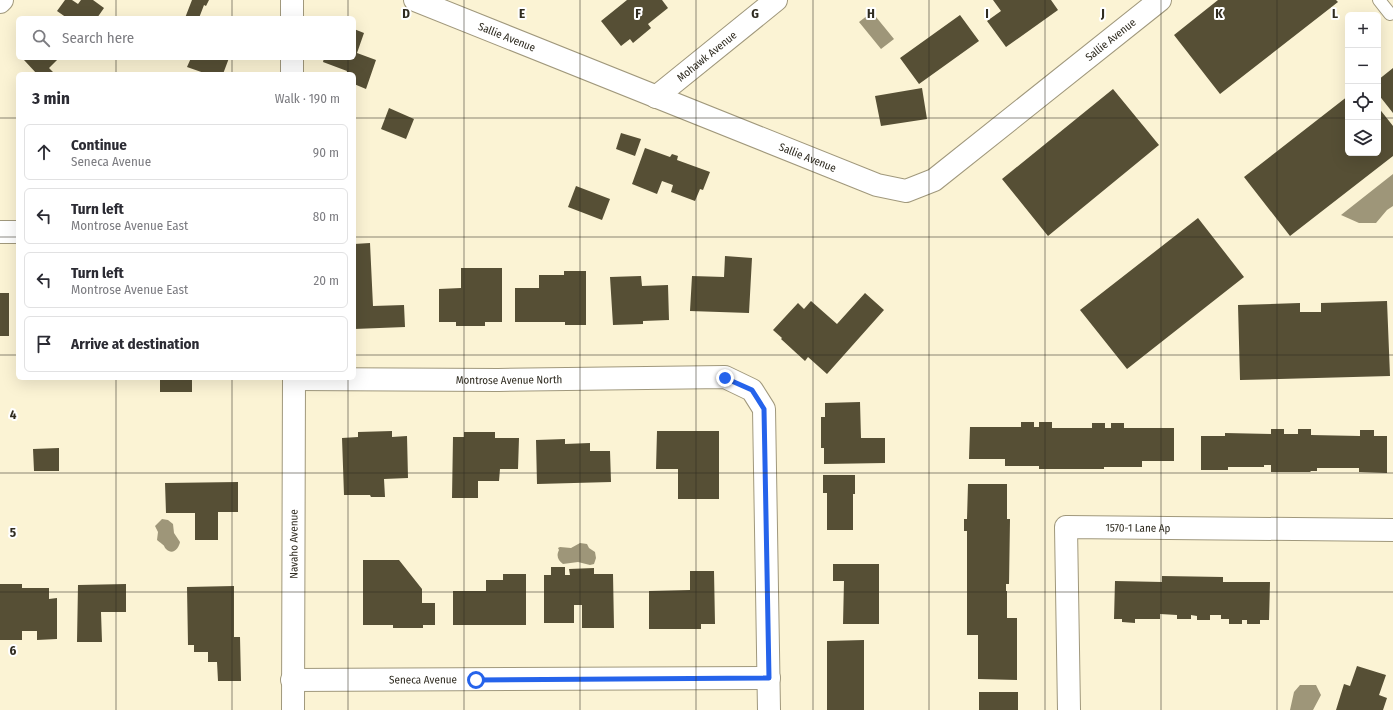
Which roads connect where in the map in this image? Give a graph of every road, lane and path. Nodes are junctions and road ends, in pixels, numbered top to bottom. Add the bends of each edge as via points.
1 (292, 0) edge
2 (415, 0) edge
3 (776, 0) edge
4 (1160, 0) edge
5 (1380, 0) edge
6 (1390, 14) dead end
7 (292, 16) edge
8 (292, 60) edge
9 (292, 72) edge
10 (656, 97) junction
11 (0, 232) edge
12 (16, 232) edge
13 (356, 379) edge
14 (294, 380) edge
15 (1393, 530) edge
16 (769, 678) junction
17 (292, 680) junction
18 (293, 710) edge
19 (769, 710) edge
20 (1069, 710) edge

1 - 7 street
2 - 10 street, Sallie Avenue
3 - 10 street, Mohawk Avenue
4 - 10 street, Sallie Avenue via 934,180 906,191 877,185
5 - 6 lane
8 - 9 street
11 - 12 street
13 - 16 street, Montrose Avenue North via 725,378 752,390 764,409
14 - 17 street, Navaho Avenue
15 - 20 street, 1570-1 Lane Ap via 1066,527
16 - 17 street, Seneca Avenue
16 - 19 street
17 - 18 street, Navaho Avenue

